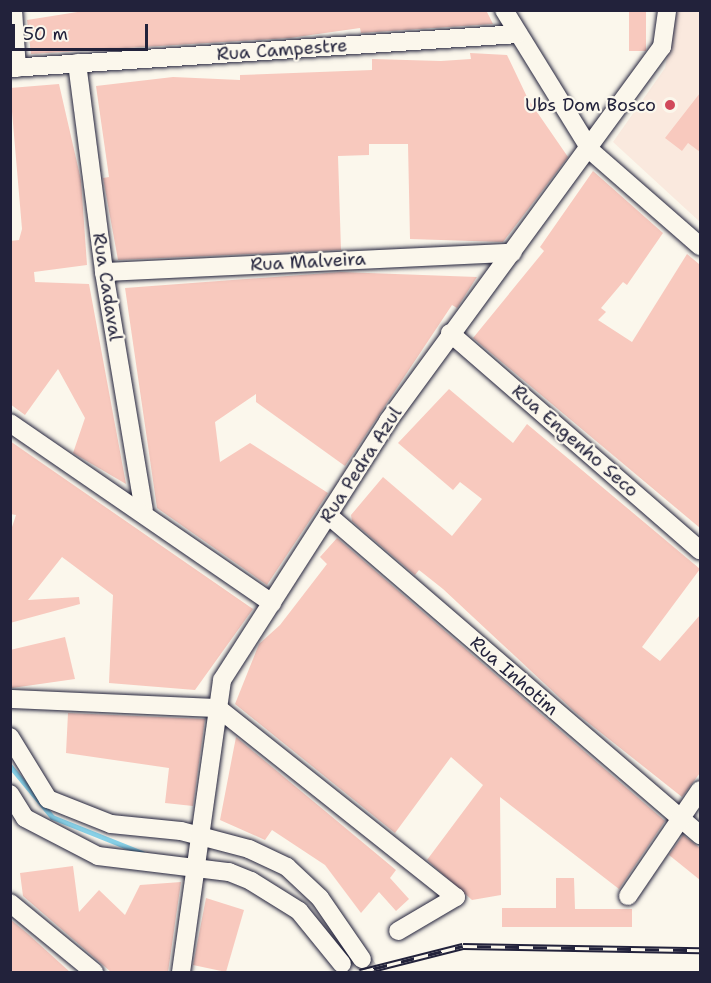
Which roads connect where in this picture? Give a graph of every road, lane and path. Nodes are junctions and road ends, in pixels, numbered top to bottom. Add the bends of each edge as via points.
1 (14, 10) edge
2 (504, 10) edge
3 (667, 10) edge
4 (518, 34) junction
5 (77, 63) junction
6 (14, 68) edge
7 (591, 151) junction
8 (700, 246) edge
9 (513, 253) junction
10 (104, 272) junction
11 (450, 333) junction
12 (10, 423) edge
13 (144, 510) junction
14 (328, 515) junction
15 (700, 550) edge
16 (272, 603) junction
17 (10, 699) edge
18 (218, 708) junction
19 (10, 736) edge
20 (700, 790) edge
21 (10, 794) edge
22 (18, 820) edge
23 (680, 820) junction
24 (700, 836) edge
25 (203, 837) junction
26 (200, 868) junction
27 (628, 896) dead end
28 (10, 903) edge
29 (398, 932) dead end
30 (362, 959) tunnel mouth
31 (342, 964) tunnel mouth
32 (94, 972) edge
33 (181, 972) edge

1 - 6 street
2 - 4 street
3 - 7 street, Rua Pedra Azul via 662,47
4 - 5 street, Rua Campestre
4 - 7 street
5 - 6 street, Rua Campestre
5 - 10 street, Rua Cadaval
7 - 8 street
7 - 9 street, Rua Pedra Azul
9 - 10 street, Rua Malveira
9 - 11 street, Rua Pedra Azul
10 - 13 street, Rua Cadaval
11 - 14 street, Rua Pedra Azul
11 - 15 street, Rua Engenho Seco
12 - 13 street
13 - 16 street
14 - 16 street, Rua Pedra Azul
14 - 23 street, Rua Inhotim
16 - 18 street, Rua Pedra Azul via 222,680
17 - 18 street
18 - 25 street, Rua Pedra Azul
18 - 29 street via 456,897
19 - 25 street via 48,799 111,824
20 - 23 street
21 - 22 street
22 - 26 street via 98,856
23 - 24 street, Rua Inhotim
23 - 27 street
25 - 26 street, Rua Pedra Azul
25 - 30 street via 286,867 320,898
26 - 31 street via 251,881 299,911
26 - 33 street, Rua Pedra Azul
28 - 32 street

